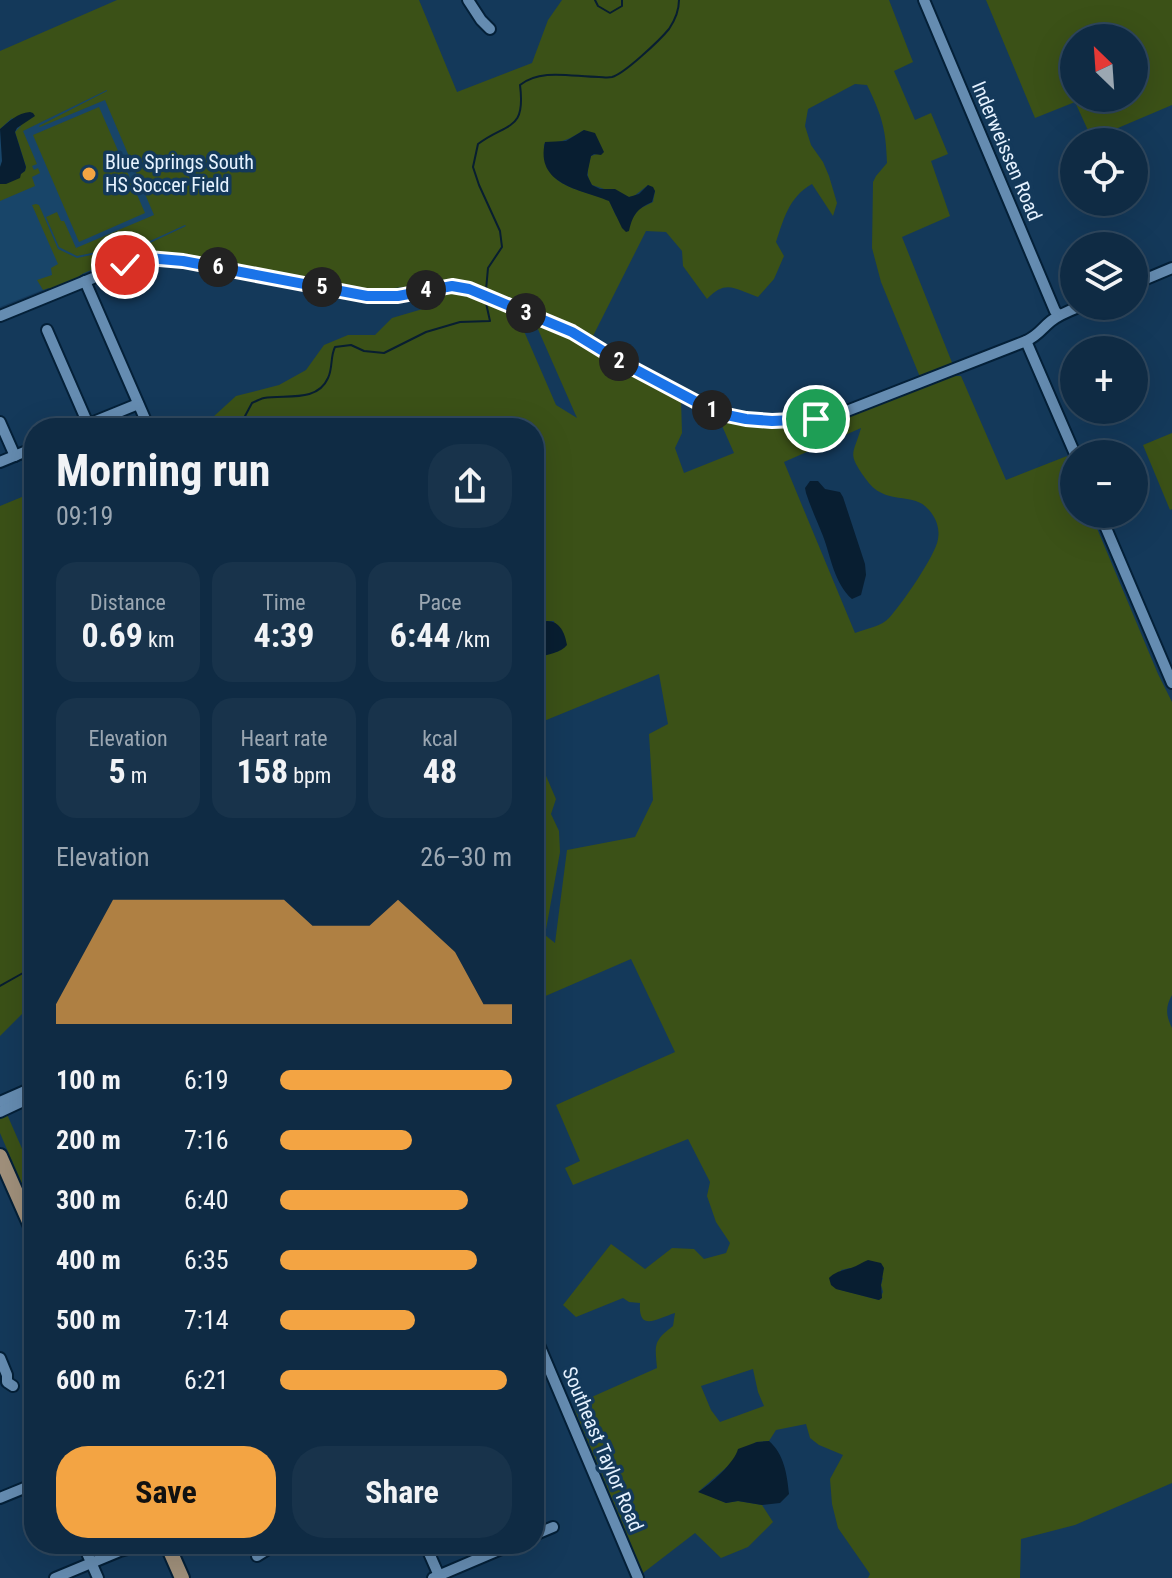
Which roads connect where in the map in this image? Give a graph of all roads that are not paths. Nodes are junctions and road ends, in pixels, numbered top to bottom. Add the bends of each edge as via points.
1 (468, 0) edge
2 (924, 0) edge
3 (490, 29) dead end
4 (1172, 268) edge
5 (1148, 278) edge
6 (85, 281) junction
7 (1059, 315) joint
8 (0, 316) edge
9 (47, 330) dead end
10 (1026, 341) junction
11 (138, 404) junction
12 (80, 418) edge
13 (103, 418) edge
14 (144, 418) edge
15 (0, 422) edge
16 (1069, 440) edge
17 (24, 452) edge
18 (15, 456) junction
19 (0, 462) edge
20 (1106, 528) edge
21 (1172, 683) edge
22 (24, 1091) edge
23 (24, 1101) edge
24 (0, 1102) edge
25 (0, 1112) edge
26 (0, 1156) edge
27 (24, 1210) edge
28 (544, 1357) edge
29 (0, 1358) edge
30 (7, 1386) edge
31 (24, 1488) edge
32 (0, 1498) edge
33 (553, 1527) dead end
34 (544, 1531) edge
35 (87, 1554) edge
36 (109, 1554) edge
37 (171, 1554) edge
38 (260, 1554) edge
39 (429, 1554) edge
40 (490, 1554) edge
41 (257, 1556) dead end
42 (91, 1562) junction
43 (437, 1577) edge
44 (55, 1578) edge
45 (98, 1578) edge
46 (182, 1578) edge
47 (638, 1578) edge

1 - 3 street
2 - 7 street, Inderweissen Road
4 - 5 street
6 - 8 street
6 - 10 street via 148,258 367,296 452,286 469,289 572,332 717,413 772,421 834,416
6 - 11 street
7 - 10 street
9 - 12 street
10 - 16 street
11 - 13 street
11 - 14 street
15 - 18 street
17 - 18 street
18 - 19 street
20 - 21 street
22 - 24 street
23 - 25 street
26 - 27 main road
28 - 47 street, Southeast Taylor Road
29 - 30 street
31 - 32 street
33 - 34 street
35 - 42 street
36 - 42 street
37 - 46 main road
38 - 41 street
39 - 43 street
40 - 43 street
42 - 44 street
42 - 45 street

